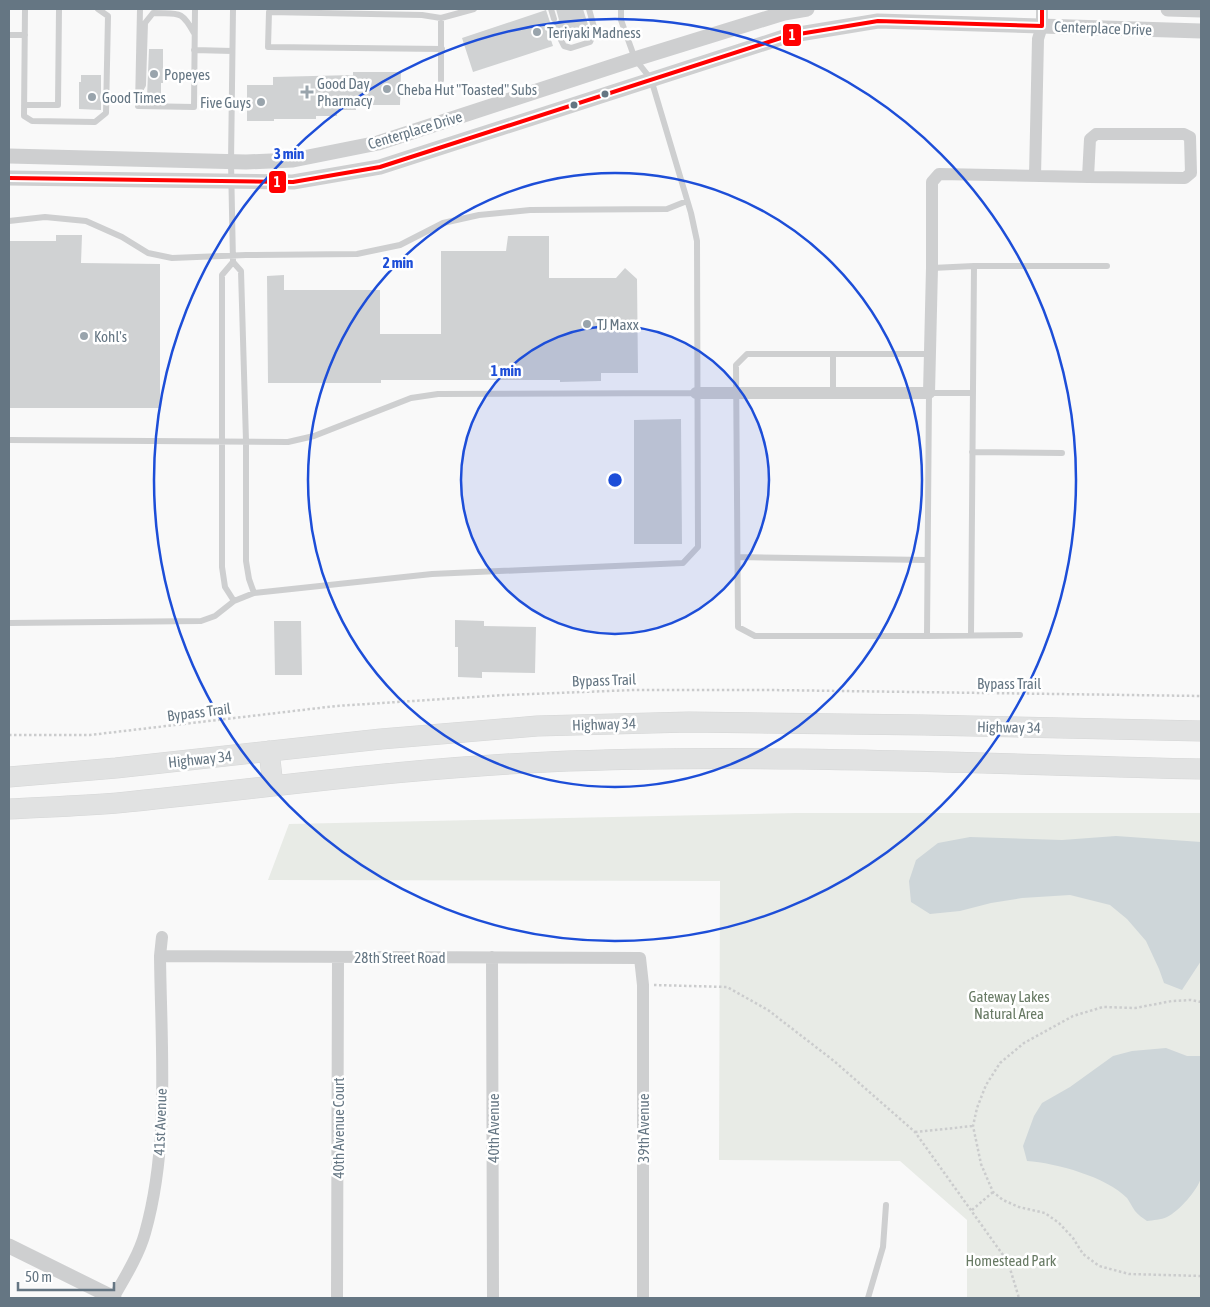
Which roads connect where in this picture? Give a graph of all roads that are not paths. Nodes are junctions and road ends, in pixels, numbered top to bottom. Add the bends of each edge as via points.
1 (26, 9) edge
2 (59, 9) edge
3 (98, 9) edge
4 (140, 9) edge
5 (195, 9) edge
6 (233, 9) edge
7 (474, 9) edge
8 (550, 9) edge
9 (589, 9) edge
10 (620, 9) edge
11 (807, 9) edge
12 (1042, 9) edge
13 (1168, 9) edge
14 (1201, 10) edge
15 (338, 11) edge
16 (422, 12) edge
17 (441, 18) junction
18 (554, 19) dead end
19 (1042, 26) junction
20 (1201, 31) edge
21 (195, 34) junction
22 (9, 35) edge
23 (25, 35) junction
24 (560, 38) dead end
25 (442, 49) junction
26 (194, 50) junction
27 (232, 51) junction
28 (635, 59) junction
29 (651, 79) junction
30 (441, 80) dead end
31 (138, 94) junction
32 (24, 105) junction
33 (9, 156) edge
34 (231, 162) junction
35 (1035, 176) junction
36 (1088, 177) junction
37 (9, 178) edge
38 (231, 182) junction
39 (687, 202) junction
40 (9, 221) edge
41 (233, 259) junction
42 (974, 266) junction
43 (1107, 266) dead end
44 (932, 268) junction
45 (833, 354) junction
46 (929, 354) junction
47 (696, 393) junction
48 (737, 393) junction
49 (833, 393) junction
50 (929, 393) junction
51 (973, 393) junction
52 (9, 440) edge
53 (222, 440) junction
54 (246, 441) junction
55 (972, 452) junction
56 (1062, 453) dead end
57 (738, 557) junction
58 (927, 560) junction
59 (254, 593) junction
60 (234, 601) junction
61 (9, 623) edge
62 (1020, 635) dead end
63 (927, 636) junction
64 (971, 636) junction
65 (1201, 731) edge
66 (269, 751) junction
67 (1201, 769) edge
68 (9, 777) edge
69 (273, 786) junction
70 (9, 809) edge
71 (162, 936) dead end
72 (160, 956) junction
73 (338, 957) junction
74 (492, 957) junction
75 (640, 958) joint
76 (886, 1205) dead end
77 (9, 1246) edge
78 (113, 1298) edge
79 (337, 1298) edge
80 (493, 1298) edge
81 (643, 1298) edge
82 (868, 1298) edge

1 - 23 lane
2 - 32 lane via 58,105
3 - 32 lane via 108,16 106,113 95,122 32,122 24,116
4 - 31 lane
5 - 21 lane
6 - 27 lane
7 - 17 lane
8 - 18 lane
9 - 24 lane via 595,31 590,42 571,48 564,46
10 - 28 lane
11 - 28 street, Centerplace Drive via 784,13
12 - 19 street
13 - 14 street, Centerplace Drive
15 - 16 lane
15 - 25 lane via 269,12 268,47
16 - 17 lane
17 - 25 lane
19 - 20 street, Centerplace Drive
19 - 29 street, Centerplace Drive via 878,21 787,36
19 - 35 street via 1038,39
21 - 26 lane
21 - 31 lane via 179,14 153,13 145,23 143,85
22 - 23 lane
23 - 32 lane
25 - 30 lane
26 - 27 lane
26 - 31 lane via 194,107 138,106
27 - 34 lane
28 - 29 lane
28 - 34 street, Centerplace Drive via 378,144 293,160
29 - 38 street, Centerplace Drive via 380,167 292,182
29 - 39 lane
33 - 34 street, Centerplace Drive
34 - 38 lane
35 - 36 street
35 - 44 street via 940,174 932,182
36 - 36 street via 1185,178 1191,173 1190,137 1184,134 1096,134 1090,138
37 - 38 street, Centerplace Drive
38 - 41 lane
39 - 41 lane via 667,209 530,210 479,215 443,222 400,245 357,254
39 - 47 lane via 697,241
40 - 41 lane via 45,217 86,221 148,253 172,258
41 - 53 lane via 222,275
41 - 54 lane via 241,271
42 - 43 lane
42 - 44 lane
42 - 51 lane
44 - 46 street
45 - 46 lane
45 - 48 lane via 747,354 736,365
45 - 49 lane
46 - 50 street
47 - 48 street
47 - 54 lane via 438,394 411,398 314,436 288,442
47 - 59 lane via 698,548 683,563 432,574
48 - 49 street
48 - 57 lane
49 - 50 street
50 - 51 lane
50 - 58 lane
51 - 55 lane
52 - 53 lane
53 - 54 lane
53 - 60 lane via 222,568 225,587
54 - 59 lane via 246,561
55 - 56 lane
55 - 64 lane
57 - 58 lane
57 - 63 lane via 738,627 755,636
58 - 63 lane
59 - 60 lane
60 - 61 lane via 215,616 201,621
62 - 64 lane
63 - 64 lane
65 - 66 highway, Highway 34 via 689,722 537,726
66 - 68 highway, Highway 34
66 - 69 highway
67 - 69 highway via 664,758 414,770
69 - 70 highway via 114,803
71 - 72 street, 41st Avenue
72 - 73 street, 28th Street Road
72 - 78 street, 41st Avenue via 162,1084 158,1170 145,1235
73 - 74 street, 28th Street Road
73 - 79 street, 40th Avenue Court
74 - 75 street, 28th Street Road
74 - 80 street, 40th Avenue
75 - 81 street, 39th Avenue via 643,985
76 - 82 lane via 883,1247
77 - 78 street

